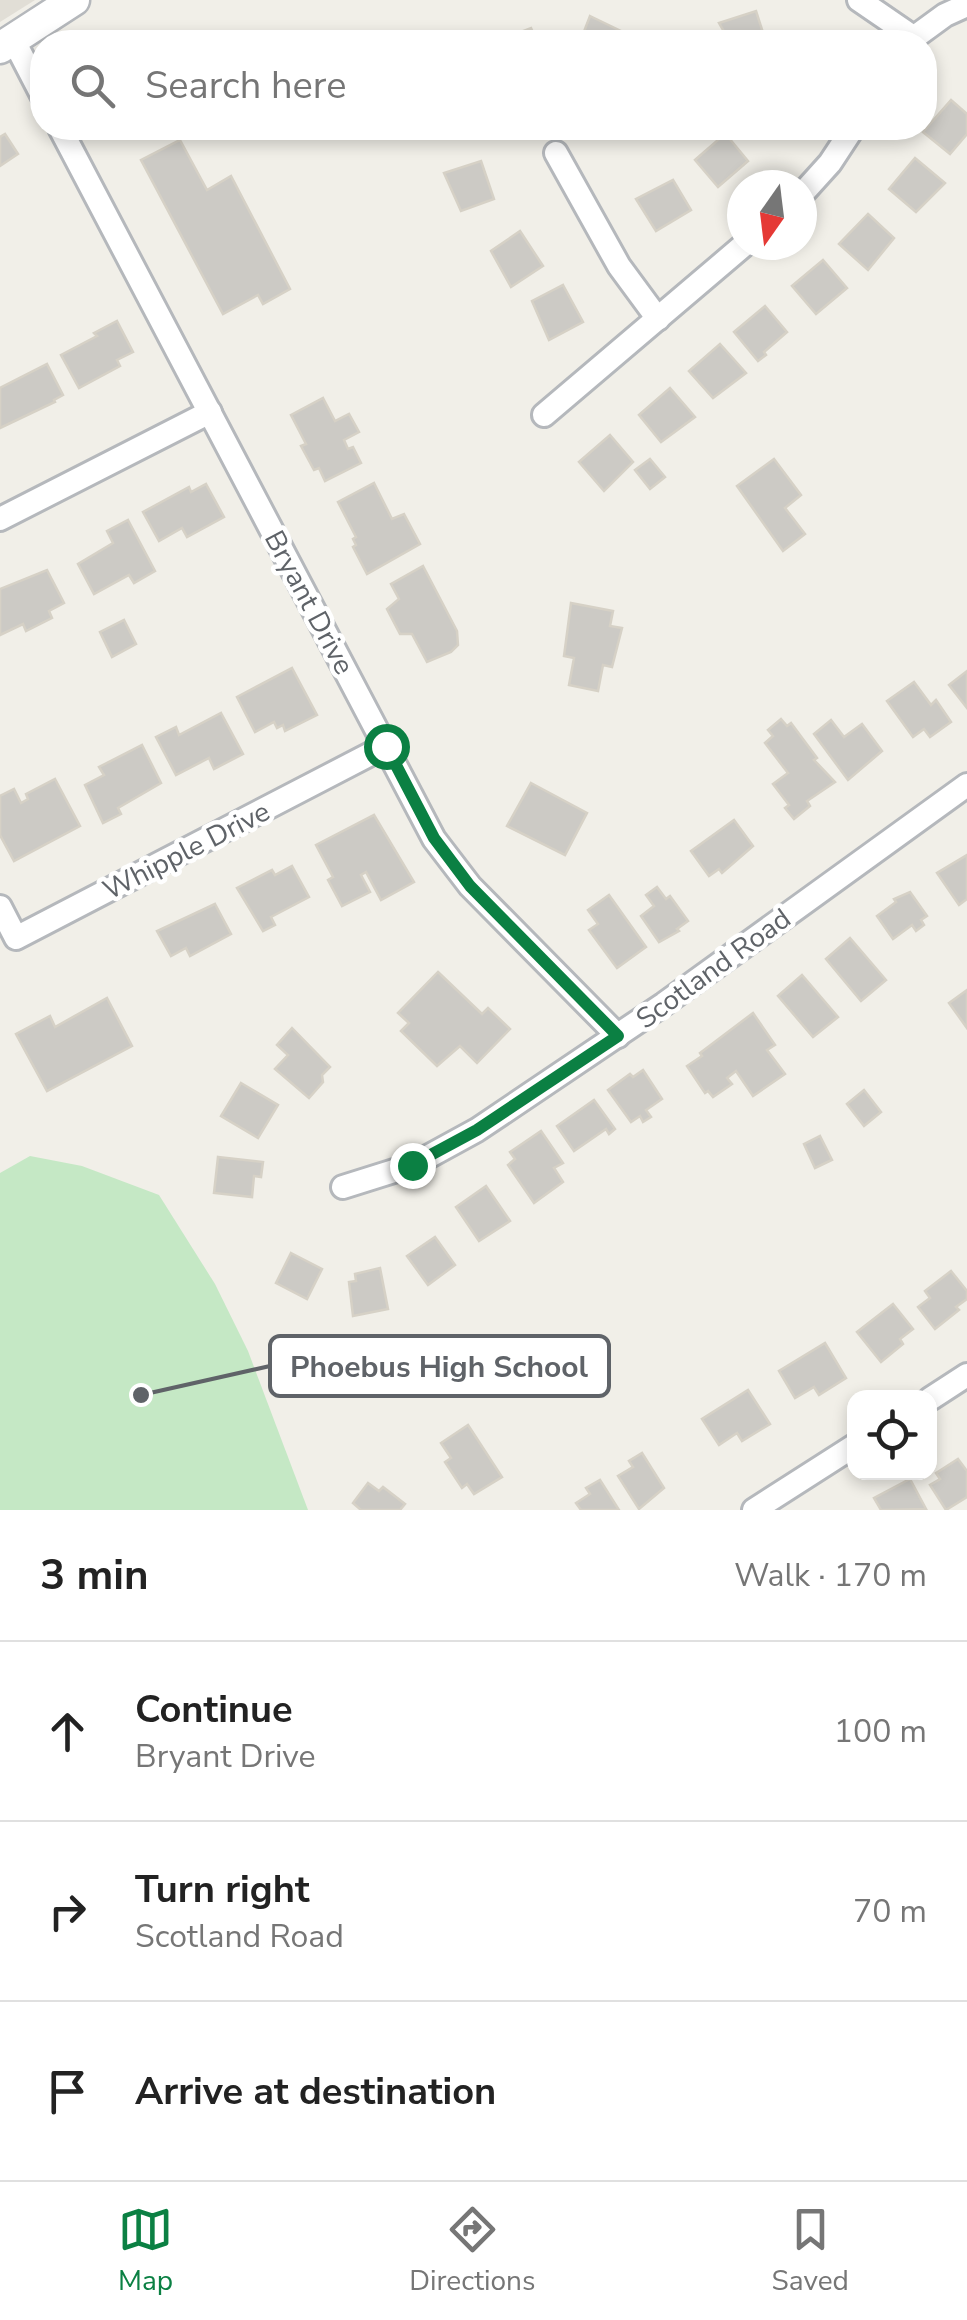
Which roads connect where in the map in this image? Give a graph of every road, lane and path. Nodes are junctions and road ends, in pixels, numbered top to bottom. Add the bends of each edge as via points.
1 (74, 0) edge
2 (860, 0) edge
3 (967, 5) edge
4 (898, 30) edge
5 (926, 30) edge
6 (6, 43) edge
7 (30, 78) edge
8 (66, 140) edge
9 (844, 140) edge
10 (556, 153) dead end
11 (817, 177) edge
12 (727, 260) edge
13 (658, 319) junction
14 (210, 412) junction
15 (544, 415) dead end
16 (0, 519) edge
17 (386, 746) junction
18 (967, 785) edge
19 (0, 907) edge
20 (618, 1036) junction
21 (343, 1187) dead end
22 (967, 1375) edge
23 (937, 1394) edge
24 (847, 1450) edge
25 (754, 1510) edge

1 - 6 street
2 - 4 street
3 - 5 street
6 - 7 street
8 - 14 street, Bryant Drive
9 - 11 street
10 - 13 street
12 - 13 street
13 - 15 street
14 - 16 street
14 - 17 street, Bryant Drive
17 - 19 street, Whipple Drive via 16,938
17 - 20 street, Bryant Drive via 434,838 470,886
18 - 20 street, Scotland Road
20 - 21 street, Scotland Road via 442,1151
22 - 23 street
24 - 25 street

